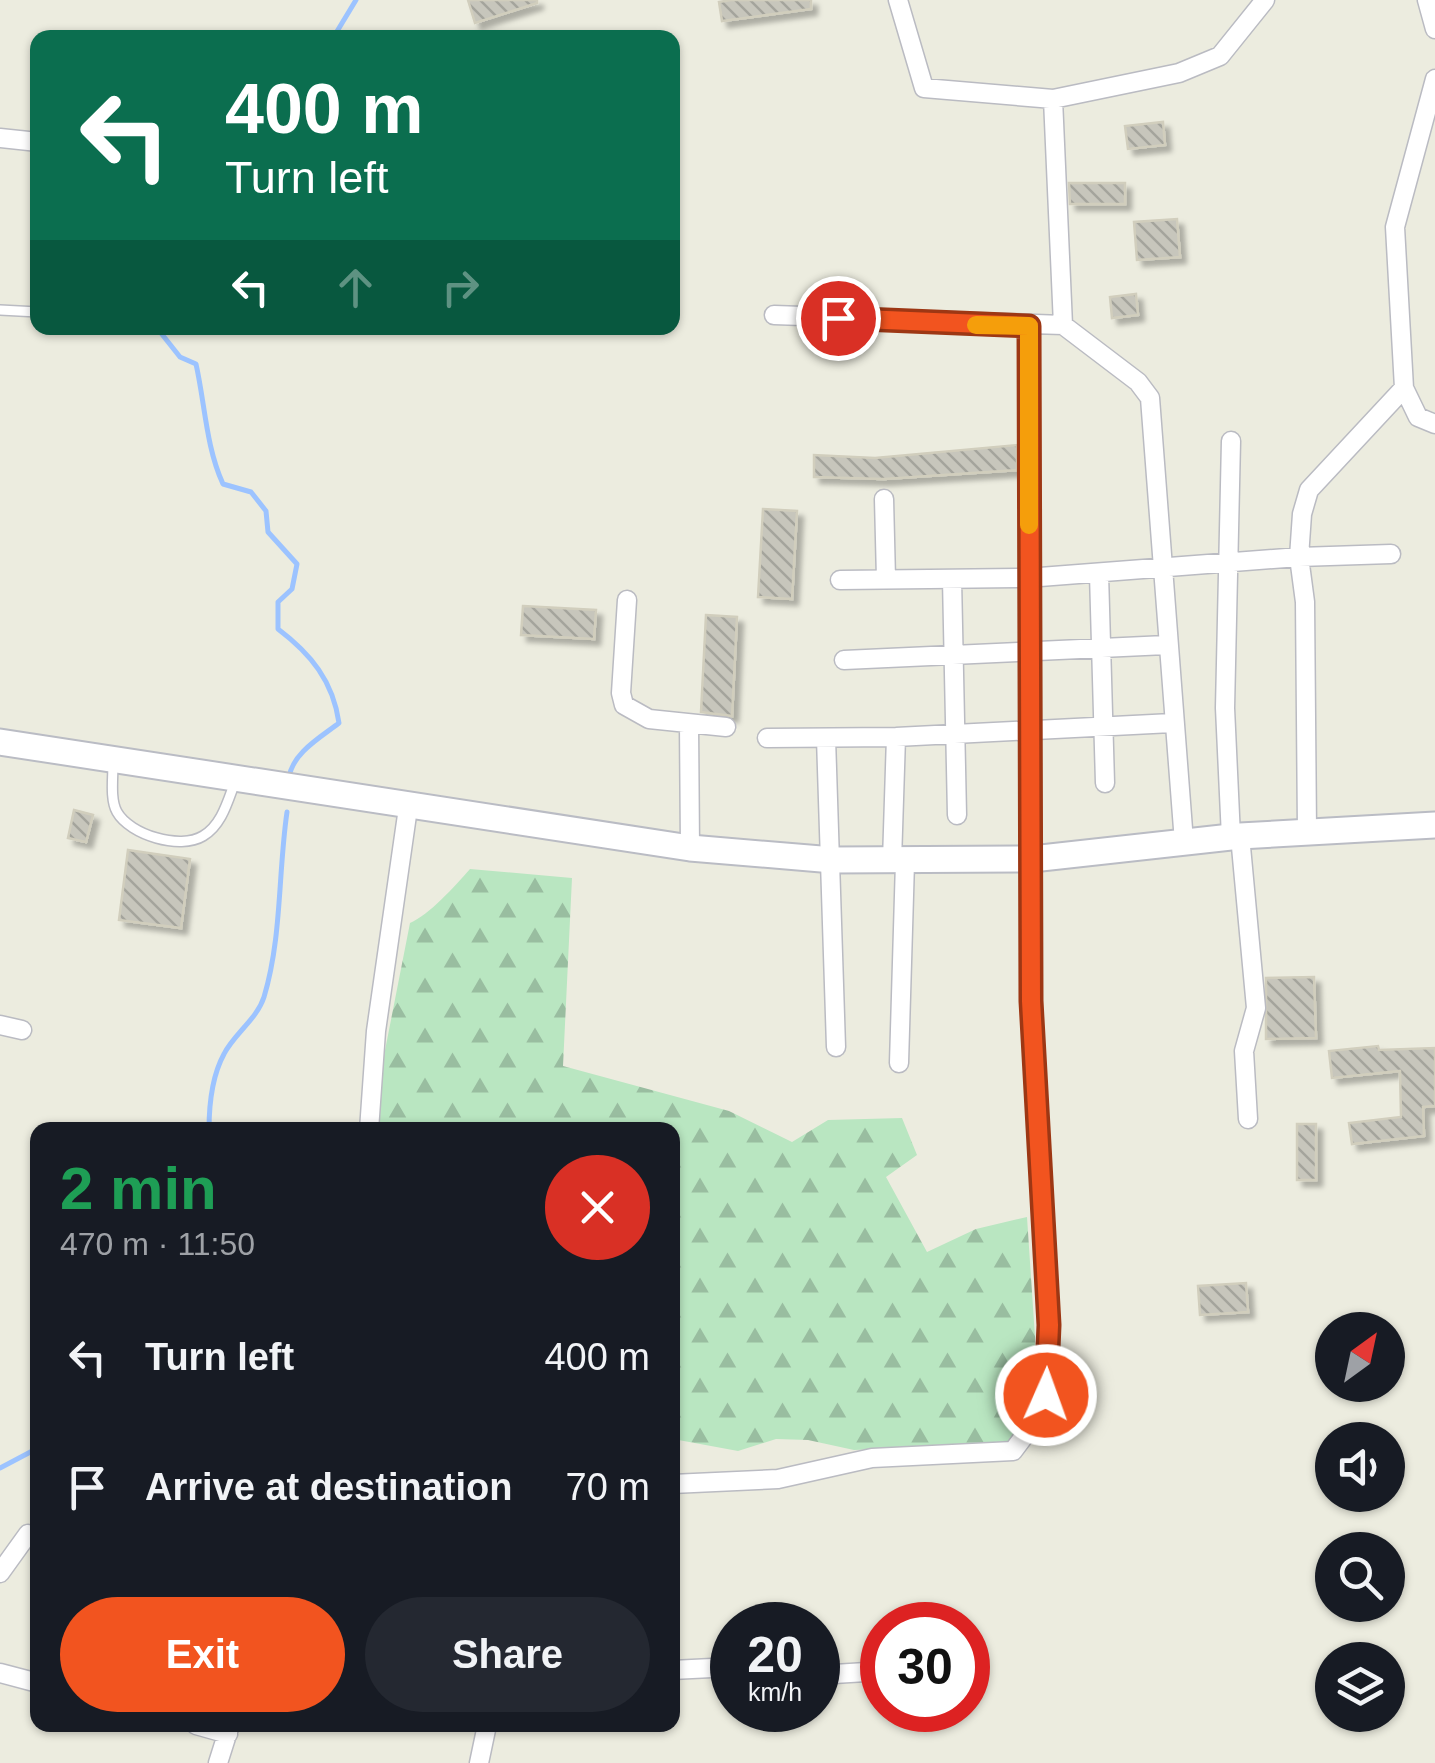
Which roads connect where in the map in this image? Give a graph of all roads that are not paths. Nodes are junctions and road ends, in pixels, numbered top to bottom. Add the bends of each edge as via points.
1 (898, 0) edge
2 (1265, 0) edge
3 (1427, 0) edge
4 (1435, 28) edge
5 (1435, 79) edge
6 (1053, 99) junction
7 (0, 138) edge
8 (30, 141) edge
9 (0, 310) edge
10 (30, 312) edge
11 (774, 315) dead end
12 (1063, 325) junction
13 (1029, 326) junction
14 (1404, 388) junction
15 (1435, 424) edge
16 (1231, 441) dead end
17 (884, 499) dead end
18 (1391, 554) dead end
19 (1299, 558) junction
20 (1231, 564) junction
21 (1166, 570) junction
22 (1099, 574) junction
23 (1027, 578) junction
24 (886, 579) junction
25 (952, 579) junction
26 (840, 580) dead end
27 (626, 600) dead end
28 (1166, 645) junction
29 (1100, 648) junction
30 (1032, 650) junction
31 (953, 654) junction
32 (844, 660) dead end
33 (1172, 723) junction
34 (689, 724) junction
35 (1106, 726) junction
36 (726, 728) dead end
37 (1032, 728) junction
38 (956, 732) junction
39 (896, 737) junction
40 (767, 738) dead end
41 (826, 738) junction
42 (0, 742) edge
43 (113, 760) junction
44 (236, 779) junction
45 (1105, 783) dead end
46 (408, 808) junction
47 (958, 815) dead end
48 (1435, 825) edge
49 (1308, 832) junction
50 (1236, 837) junction
51 (1184, 842) junction
52 (690, 848) junction
53 (833, 860) junction
54 (1032, 860) junction
55 (899, 862) junction
56 (0, 1025) edge
57 (22, 1030) dead end
58 (836, 1047) dead end
59 (898, 1063) dead end
60 (1248, 1119) dead end
61 (370, 1122) edge
62 (680, 1484) edge
63 (28, 1534) dead end
64 (0, 1573) edge
65 (710, 1669) edge
66 (680, 1670) edge
67 (0, 1673) edge
68 (30, 1681) edge
69 (228, 1732) edge
70 (486, 1732) edge
71 (218, 1763) edge
72 (479, 1763) edge

1 - 6 street via 924,88
2 - 6 street via 1220,56 1178,73
3 - 4 street
5 - 14 street via 1394,227
6 - 12 street
7 - 8 street
9 - 10 lane
11 - 13 street
12 - 13 street
12 - 21 street via 1150,398
13 - 23 street
14 - 15 street via 1418,417
14 - 19 street via 1309,490
16 - 20 street
17 - 24 street
18 - 19 street
19 - 20 street
19 - 49 street
20 - 21 street
20 - 50 street via 1226,708
21 - 22 street
21 - 28 street
22 - 23 street
22 - 29 street
23 - 25 street
23 - 30 street
24 - 25 street
24 - 26 street
25 - 31 street
27 - 34 street via 624,704 649,720
28 - 29 street
28 - 33 street
29 - 30 street
29 - 35 street
30 - 31 street
30 - 37 street
31 - 32 street
31 - 38 street
33 - 35 street
33 - 51 street
34 - 36 street
34 - 52 street
35 - 37 street
35 - 45 street
37 - 38 street
37 - 54 street
38 - 39 street
38 - 47 street
39 - 41 street
39 - 55 street
40 - 41 street
41 - 53 street
42 - 43 street
43 - 44 street
43 - 44 lane via 114,808 124,821 138,832 181,840 202,838 218,823
44 - 46 street
46 - 52 street
46 - 61 street
48 - 49 street
49 - 50 street
50 - 51 street
50 - 60 street via 1256,1008 1244,1051
51 - 54 street
52 - 53 street
53 - 55 street
53 - 58 street
54 - 55 street
54 - 62 street via 1031,1001 1049,1325 1046,1395 1034,1423 1013,1451 872,1458 778,1480
55 - 59 street
56 - 57 street
63 - 64 street
65 - 66 street
67 - 68 street
69 - 71 street
70 - 72 street

